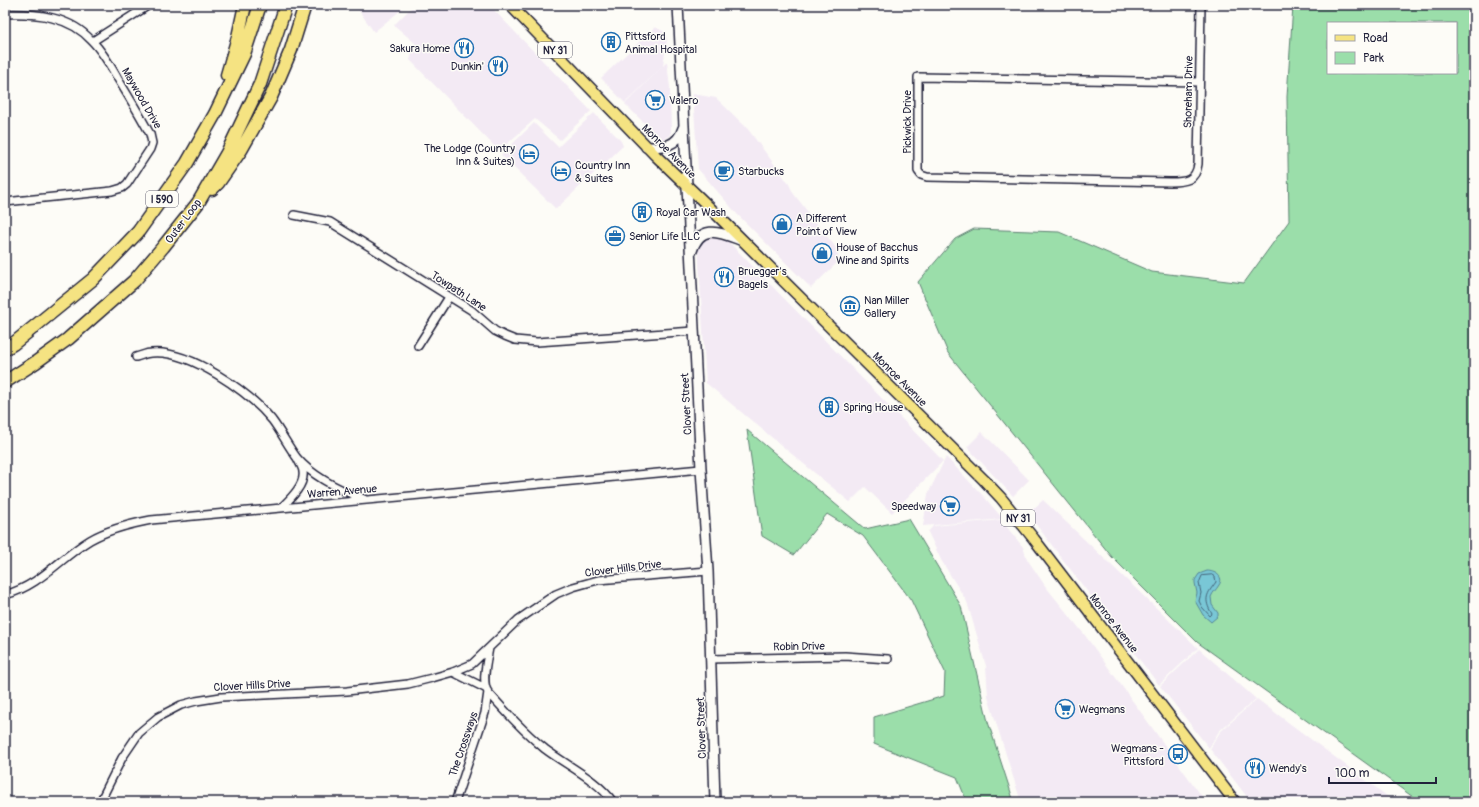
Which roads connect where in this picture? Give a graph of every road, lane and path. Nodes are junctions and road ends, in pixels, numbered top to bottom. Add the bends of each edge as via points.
1 (149, 5) edge
2 (245, 5) edge
3 (260, 5) edge
4 (286, 5) edge
5 (305, 5) edge
6 (510, 5) edge
7 (678, 5) edge
8 (1201, 5) edge
9 (5, 14) edge
10 (93, 41) junction
11 (1199, 82) junction
12 (215, 114) junction
13 (684, 127) junction
14 (646, 147) junction
15 (1192, 178) joint
16 (687, 186) junction
17 (5, 202) edge
18 (198, 203) junction
19 (294, 215) dead end
20 (744, 242) junction
21 (690, 255) junction
22 (449, 297) junction
23 (694, 331) junction
24 (418, 346) dead end
25 (5, 349) edge
26 (136, 357) dead end
27 (5, 382) edge
28 (298, 458) junction
29 (701, 470) junction
30 (366, 500) junction
31 (282, 507) junction
32 (708, 571) junction
33 (5, 595) edge
34 (489, 648) junction
35 (710, 658) junction
36 (888, 659) dead end
37 (454, 672) junction
38 (487, 690) junction
39 (100, 802) edge
40 (454, 802) edge
41 (613, 802) edge
42 (715, 802) edge
43 (1235, 802) edge

1 - 10 street
2 - 12 highway
3 - 12 highway, I 590 via 244,54
4 - 18 highway, Outer Loop / I 590 via 260,84
5 - 18 highway via 291,50 270,97 241,150 218,183
6 - 14 main road, Monroe Avenue / NY 31
7 - 13 main road, Clover Street
8 - 11 street, Shoreham Drive
9 - 10 street, Maywood Drive via 33,14 54,18 71,25
10 - 17 street, Maywood Drive via 104,54 150,134 150,149 127,184 117,190
11 - 15 street, Shoreham Drive via 1198,164
11 - 15 street, Pickwick Drive via 918,76 918,169 924,177 1170,182 1187,181
12 - 25 highway, I 590 via 187,163 138,232 93,279
13 - 14 main road via 671,144 663,147
13 - 16 main road, Clover Street
14 - 16 main road, Monroe Avenue / NY 31
16 - 20 main road, Monroe Avenue / NY 31
16 - 21 main road, Clover Street
18 - 27 highway, Outer Loop / I 590 via 134,281 68,338
19 - 22 street, Towpath Lane via 330,222
20 - 21 main road via 716,232 708,232 697,239
20 - 43 main road, Monroe Avenue / NY 31 via 1001,498
21 - 23 main road, Clover Street
22 - 23 street, Towpath Lane via 471,310 495,331 515,340 527,342
22 - 24 street
23 - 29 main road, Clover Street
26 - 28 street via 151,353 170,355 194,363 224,378 263,411
28 - 30 street via 342,491
28 - 31 street via 303,473 301,482 294,496
29 - 30 street, Warren Avenue
29 - 32 main road, Clover Street
30 - 31 street, Warren Avenue
31 - 33 street, Warren Avenue via 152,520 117,528 81,547 39,580
32 - 34 street, Clover Hills Drive via 598,580 573,587 556,594 523,616
32 - 35 main road, Clover Street
34 - 37 street, Clover Hills Drive via 472,664
34 - 38 street via 486,664
35 - 36 street, Robin Drive via 845,656
35 - 42 main road, Clover Street
37 - 38 street
37 - 39 street, Clover Hills Drive via 408,684 375,688 221,697 181,705 158,717 139,733 119,762
38 - 40 street, The Crossways via 486,713
38 - 41 street via 527,733 563,763 591,781

